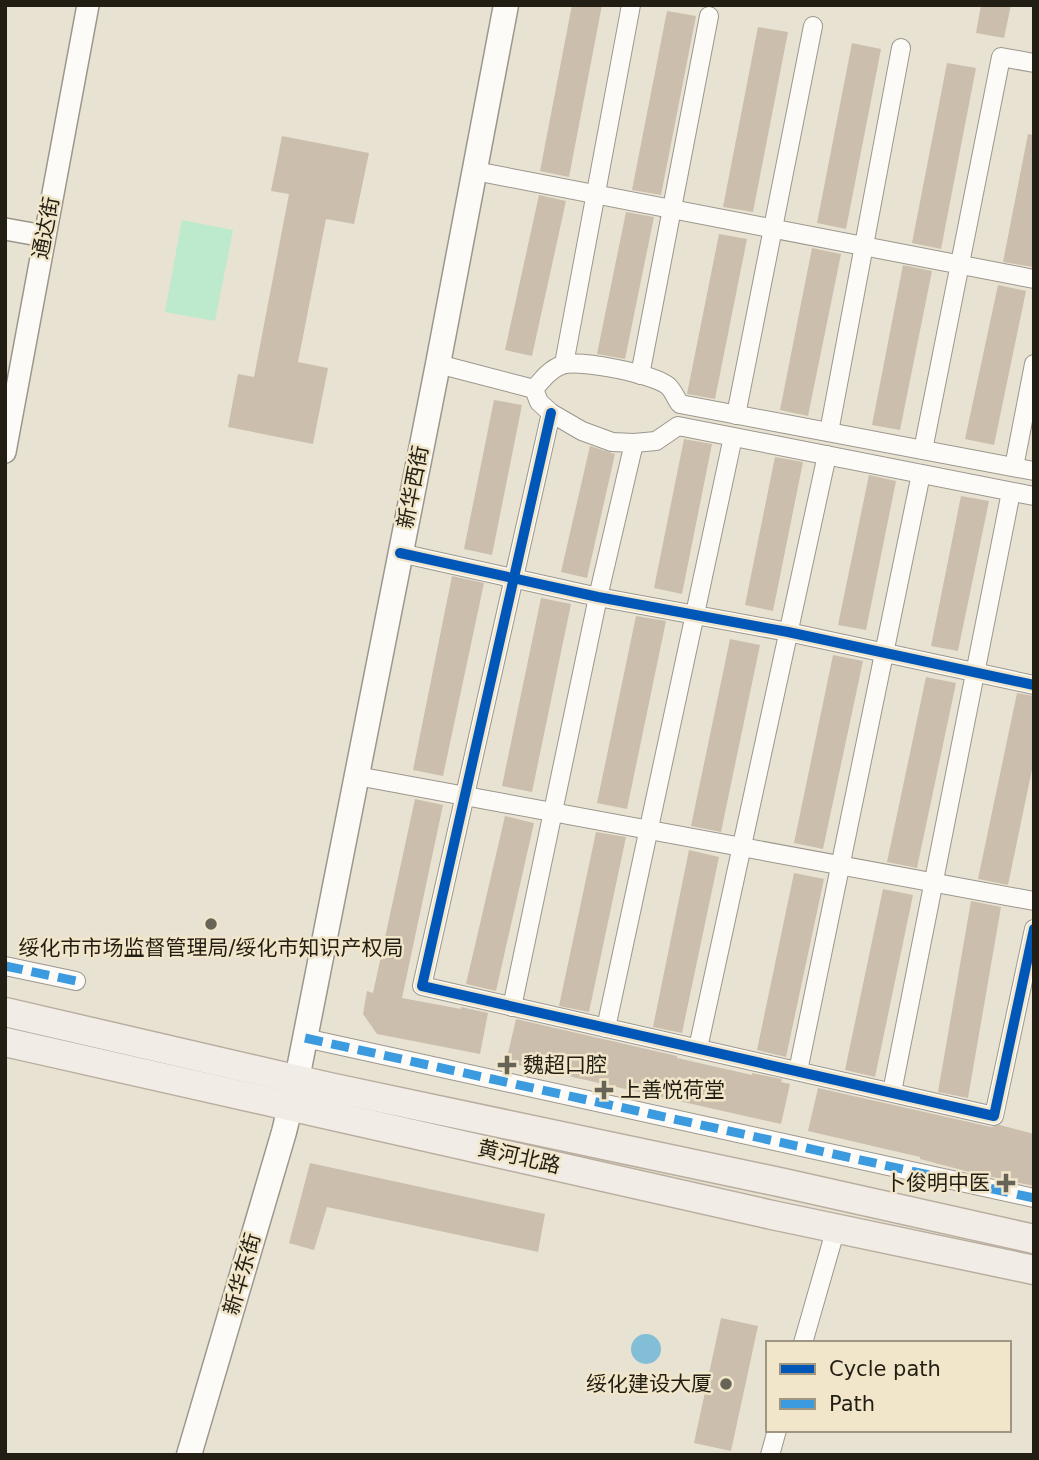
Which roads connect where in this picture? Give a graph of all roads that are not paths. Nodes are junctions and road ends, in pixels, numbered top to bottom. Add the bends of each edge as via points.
1 (88, 5) edge
2 (506, 5) edge
3 (631, 5) edge
4 (709, 16) dead end
5 (813, 26) dead end
6 (901, 48) dead end
7 (1034, 63) edge
8 (475, 171) junction
9 (596, 195) junction
10 (672, 209) junction
11 (5, 229) edge
12 (773, 229) junction
13 (44, 236) junction
14 (863, 247) junction
15 (961, 265) junction
16 (1034, 279) edge
17 (438, 364) junction
18 (564, 364) junction
19 (1034, 364) edge
20 (640, 375) junction
21 (534, 389) junction
22 (551, 413) junction
23 (736, 415) junction
24 (829, 432) junction
25 (733, 437) junction
26 (634, 443) junction
27 (923, 450) junction
28 (5, 452) edge
29 (827, 456) junction
30 (1014, 467) junction
31 (1034, 471) edge
32 (921, 474) junction
33 (1011, 492) junction
34 (1034, 496) edge
35 (400, 553) junction
36 (513, 579) junction
37 (598, 597) junction
38 (694, 615) junction
39 (788, 632) junction
40 (883, 653) junction
41 (974, 672) junction
42 (1034, 685) edge
43 (357, 776) junction
44 (465, 795) junction
45 (553, 812) junction
46 (648, 830) junction
47 (741, 847) junction
48 (840, 865) junction
49 (933, 883) junction
50 (1034, 901) edge
51 (1034, 929) edge
52 (5, 966) edge
53 (76, 981) dead end
54 (512, 1007) junction
55 (5, 1013) edge
56 (606, 1028) junction
57 (305, 1038) junction
58 (5, 1042) edge
59 (698, 1048) junction
60 (798, 1071) junction
61 (294, 1092) junction
62 (892, 1092) junction
63 (1034, 1198) edge
64 (836, 1228) junction
65 (1034, 1239) edge
66 (1031, 1270) edge
67 (804, 1341) edge
68 (776, 1432) edge
69 (189, 1455) edge
70 (770, 1455) edge

1 - 13 street, 通达街
2 - 8 main road, 新华西街
3 - 9 street
4 - 10 street
5 - 12 street
6 - 14 street
7 - 15 street via 1001,57
8 - 9 street
8 - 17 main road, 新华西街
9 - 10 street
9 - 18 street
10 - 12 street
10 - 20 street
11 - 13 street
12 - 14 street
12 - 23 street
13 - 28 street, 通达街
14 - 15 street
14 - 24 street
15 - 16 street
15 - 27 street
17 - 21 street
17 - 35 main road, 新华西街
18 - 20 street
18 - 21 street via 546,374
19 - 30 street
20 - 23 street via 669,387 680,404
21 - 22 street
22 - 26 street via 602,439
22 - 36 street
23 - 24 street
24 - 27 street
25 - 26 street via 678,426 656,441
25 - 29 street
25 - 38 street
26 - 37 street
27 - 30 street
29 - 32 street
29 - 39 street
30 - 31 street
32 - 33 street
32 - 40 street
33 - 34 street
33 - 41 street
35 - 36 street
35 - 43 main road, 新华西街
36 - 37 street
36 - 44 street
37 - 38 street
37 - 45 street
38 - 39 street
38 - 46 street
39 - 40 street
39 - 47 street
40 - 41 street
40 - 48 street
41 - 42 street
41 - 49 street
43 - 44 street
43 - 57 main road, 新华西街
44 - 45 street
44 - 54 street via 422,986
45 - 46 street
45 - 54 street
46 - 47 street
46 - 56 street
47 - 48 street
47 - 59 street
48 - 49 street
48 - 60 street
49 - 50 street
49 - 62 street
51 - 62 street via 994,1116
52 - 53 street
54 - 56 street
55 - 61 main road, 黄河北路
56 - 59 street
57 - 61 main road, 新华西街
57 - 63 street
58 - 61 main road, 黄河北路
59 - 60 street
60 - 62 street
61 - 64 main road, 黄河北路
61 - 65 main road, 黄河北路
61 - 69 main road, 新华东街
64 - 66 main road, 黄河北路
64 - 67 street
68 - 70 street

